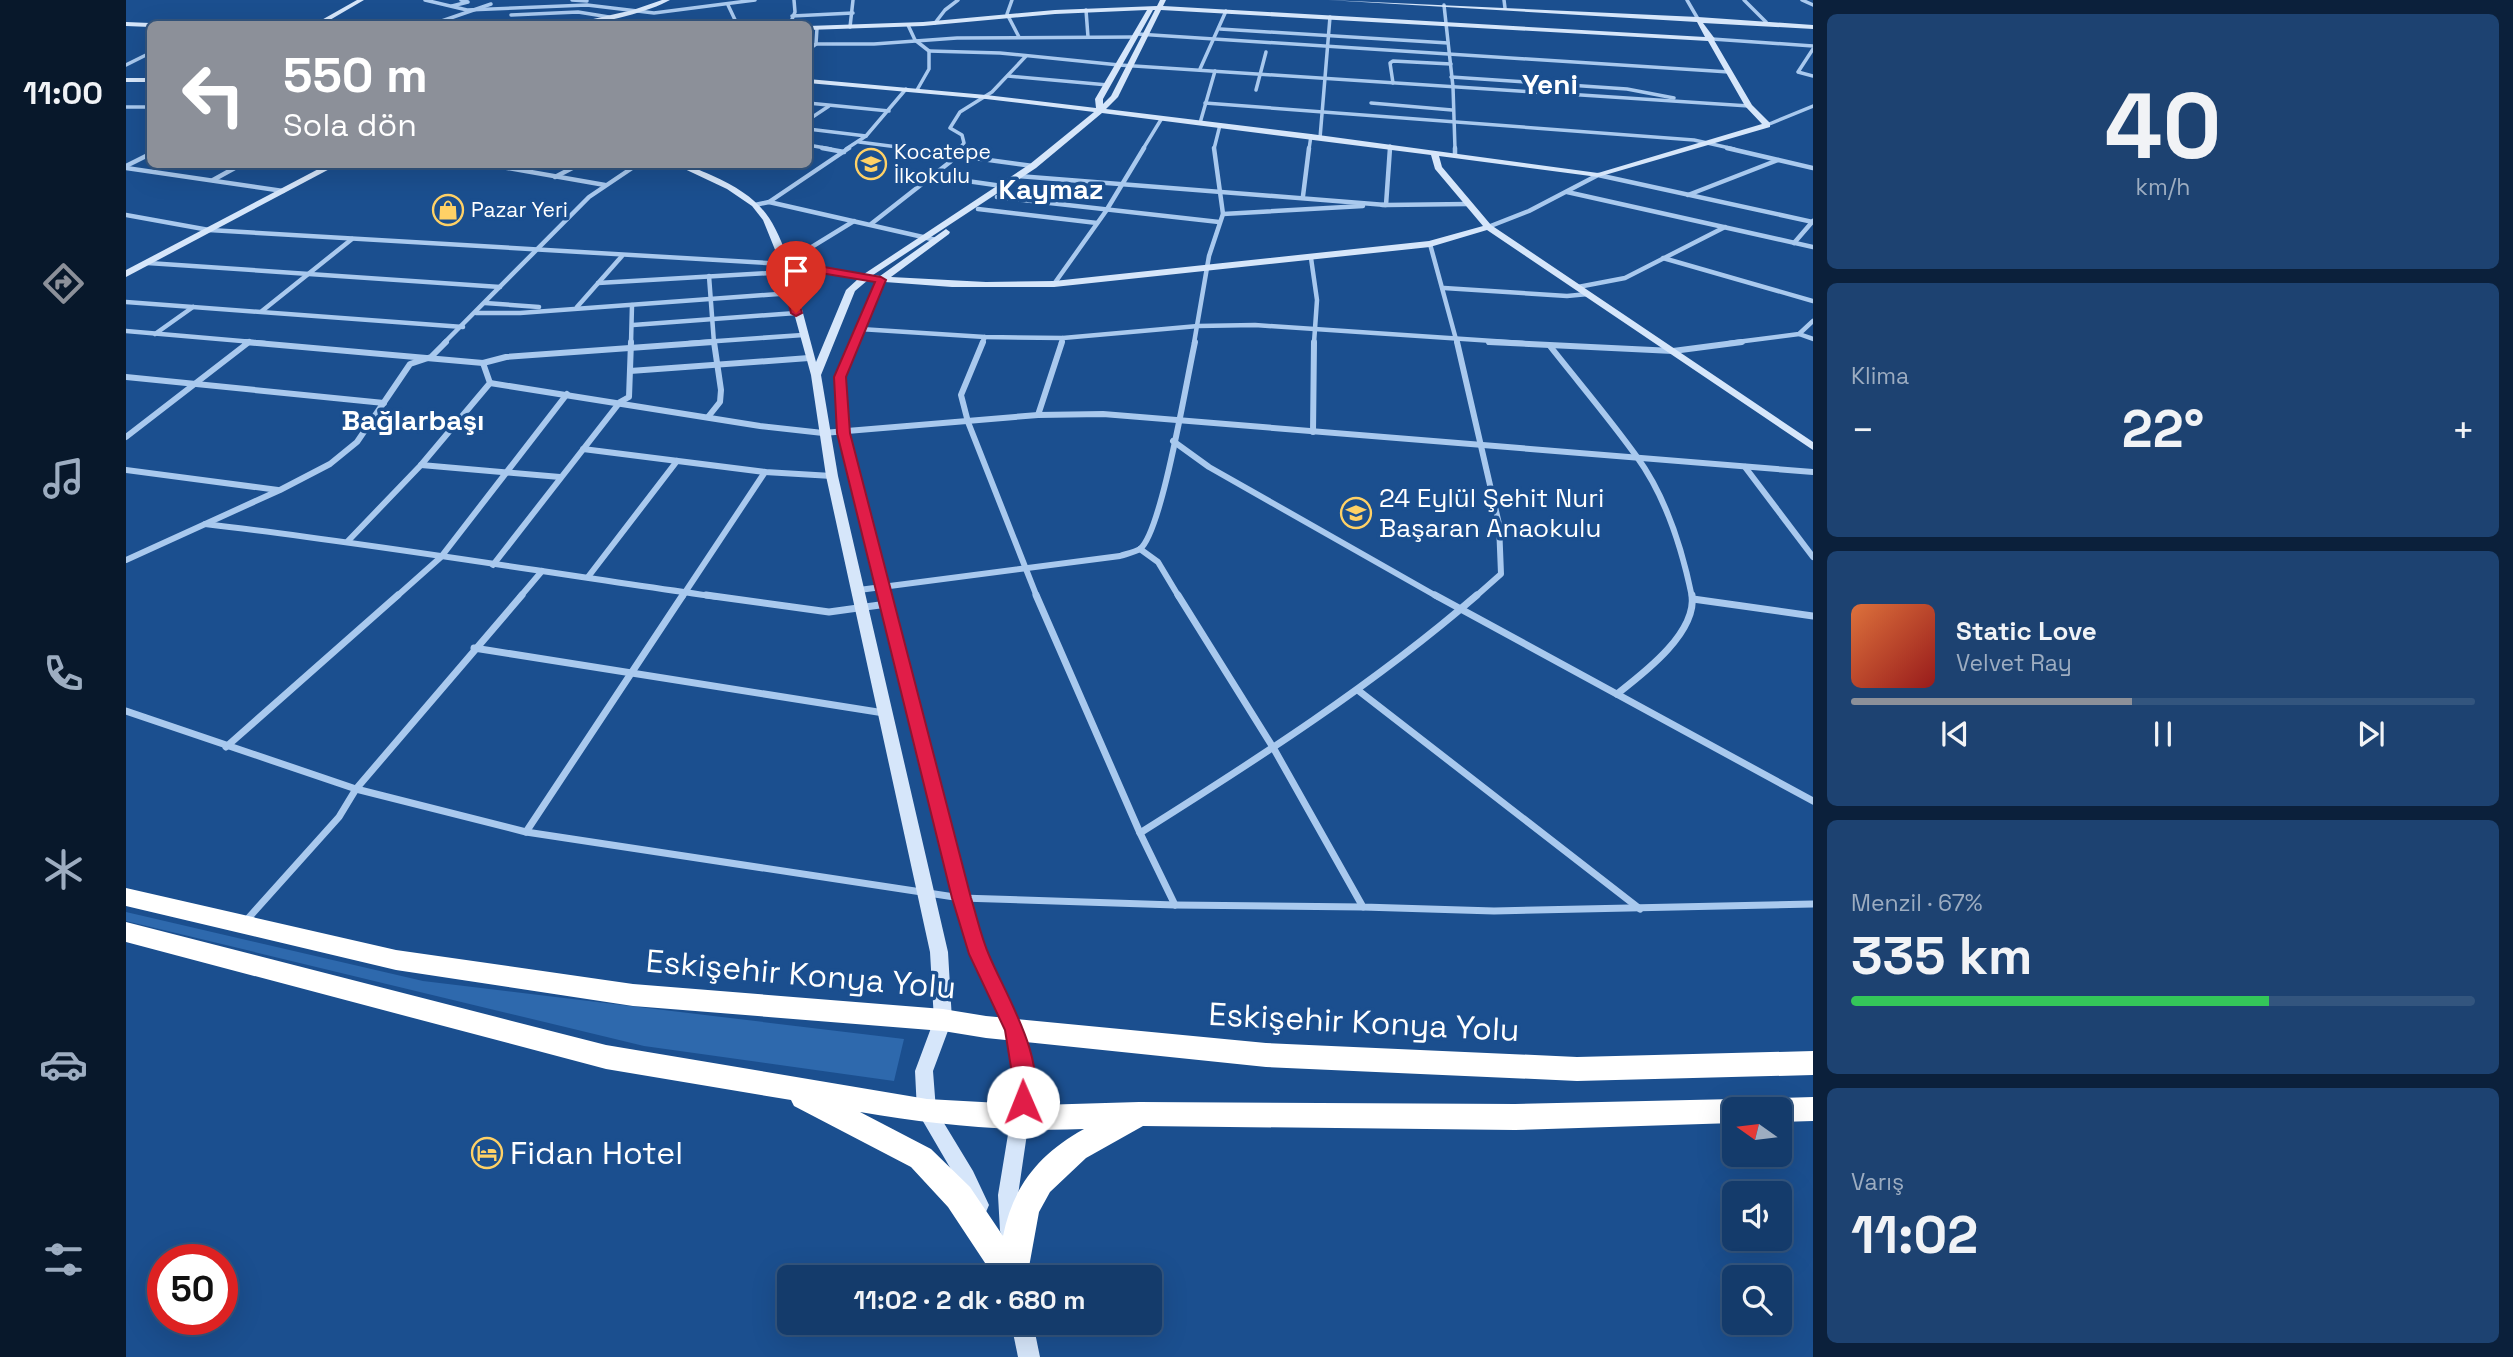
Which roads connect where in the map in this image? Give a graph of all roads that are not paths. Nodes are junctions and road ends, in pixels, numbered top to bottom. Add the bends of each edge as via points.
1 (361, 0) edge
2 (425, 0) edge
3 (461, 0) edge
4 (554, 0) edge
5 (572, 0) edge
6 (667, 0) edge
7 (754, 0) edge
8 (794, 0) edge
9 (853, 0) edge
10 (958, 0) edge
11 (1013, 0) edge
12 (1331, 0) edge
13 (1362, 0) edge
14 (1687, 0) edge
15 (1744, 0) edge
16 (1802, 0) edge
17 (592, 1) edge
18 (491, 4) dead end
19 (1152, 4) edge
20 (1162, 4) edge
21 (1504, 4) edge
22 (587, 5) junction
23 (728, 5) junction
24 (1813, 5) edge
25 (1444, 6) junction
26 (451, 7) junction
27 (535, 7) junction
28 (467, 10) junction
29 (1086, 10) junction
30 (1226, 11) junction
31 (511, 12) junction
32 (634, 12) junction
33 (852, 13) junction
34 (538, 14) junction
35 (792, 16) junction
36 (1007, 16) junction
37 (609, 17) junction
38 (1330, 17) junction
39 (1699, 20) junction
40 (324, 21) edge
41 (451, 21) edge
42 (507, 21) edge
43 (533, 21) edge
44 (589, 21) edge
45 (736, 21) edge
46 (791, 21) edge
47 (1766, 22) junction
48 (935, 23) junction
49 (1447, 24) junction
50 (147, 25) edge
51 (908, 25) junction
52 (127, 26) edge
53 (1813, 26) edge
54 (850, 27) junction
55 (812, 28) edge
56 (817, 28) junction
57 (1220, 29) junction
58 (1148, 34) junction
59 (1135, 35) junction
60 (1328, 36) junction
61 (1019, 37) junction
62 (1088, 37) junction
63 (1007, 38) junction
64 (1214, 39) junction
65 (1712, 39) junction
66 (915, 40) junction
67 (1448, 43) junction
68 (816, 44) junction
69 (1325, 46) junction
70 (812, 47) edge
71 (1813, 47) edge
72 (929, 51) junction
73 (1266, 52) dead end
74 (1000, 53) junction
75 (1450, 54) junction
76 (1026, 55) junction
77 (147, 56) edge
78 (1131, 64) junction
79 (1451, 64) junction
80 (126, 65) edge
81 (1119, 65) junction
82 (1200, 69) junction
83 (1215, 71) junction
84 (1729, 72) junction
85 (1260, 74) junction
86 (1008, 76) junction
87 (1813, 76) edge
88 (1451, 77) junction
89 (1324, 78) junction
90 (126, 80) edge
91 (147, 80) edge
92 (812, 81) edge
93 (1393, 83) junction
94 (1108, 85) junction
95 (1453, 87) junction
96 (906, 89) junction
97 (917, 90) junction
98 (1256, 90) dead end
99 (986, 97) junction
100 (1680, 102) junction
101 (1205, 103) junction
102 (1371, 103) dead end
103 (812, 104) edge
104 (830, 106) junction
105 (1749, 106) junction
106 (1813, 106) edge
107 (126, 107) edge
108 (141, 107) junction
109 (147, 107) edge
110 (1452, 110) junction
111 (889, 111) junction
112 (1100, 111) junction
113 (1799, 112) junction
114 (1323, 113) junction
115 (126, 114) edge
116 (1813, 115) edge
117 (812, 117) edge
118 (1163, 118) junction
119 (1454, 122) junction
120 (1200, 123) junction
121 (1220, 125) junction
122 (1767, 125) junction
123 (812, 129) edge
124 (866, 136) junction
125 (1311, 136) junction
126 (1320, 138) junction
127 (859, 142) junction
128 (1713, 143) junction
129 (812, 146) edge
130 (1390, 146) junction
131 (844, 152) junction
132 (1434, 152) junction
133 (1455, 155) junction
134 (147, 156) edge
135 (956, 156) junction
136 (1778, 159) junction
137 (126, 167) edge
138 (234, 168) edge
139 (327, 168) edge
140 (506, 168) edge
141 (572, 168) edge
142 (632, 168) edge
143 (686, 168) edge
144 (1813, 168) edge
145 (1026, 173) junction
146 (1598, 175) junction
147 (932, 176) junction
148 (554, 177) junction
149 (212, 180) junction
150 (1122, 184) junction
151 (605, 185) junction
152 (283, 191) junction
153 (999, 192) junction
154 (1217, 192) junction
155 (1566, 192) junction
156 (1303, 196) junction
157 (1687, 196) junction
158 (769, 202) junction
159 (1468, 204) junction
160 (755, 205) junction
161 (1385, 205) junction
162 (978, 209) junction
163 (1106, 211) junction
164 (1223, 214) junction
165 (126, 216) edge
166 (854, 221) junction
167 (1219, 222) junction
168 (1813, 222) edge
169 (1097, 223) junction
170 (871, 224) junction
171 (1488, 227) junction
172 (1725, 227) junction
173 (209, 230) junction
174 (929, 238) junction
175 (352, 239) junction
176 (1794, 243) junction
177 (1430, 244) junction
178 (1813, 247) edge
179 (534, 251) junction
180 (622, 256) junction
181 (1663, 257) junction
182 (1311, 258) junction
183 (148, 262) junction
184 (785, 268) junction
185 (1209, 269) junction
186 (309, 274) junction
187 (126, 275) edge
188 (709, 276) junction
189 (864, 279) junction
190 (881, 280) junction
191 (597, 283) junction
192 (1054, 284) junction
193 (500, 287) junction
194 (1578, 287) junction
195 (1444, 288) junction
196 (792, 293) junction
197 (1588, 294) junction
198 (709, 298) junction
199 (1813, 301) edge
200 (126, 302) edge
201 (485, 303) junction
202 (632, 305) junction
203 (193, 306) junction
204 (577, 307) junction
205 (546, 309) junction
206 (261, 311) junction
207 (476, 313) junction
208 (796, 313) junction
209 (711, 319) junction
210 (1813, 321) edge
211 (633, 325) junction
212 (1198, 326) junction
213 (463, 327) junction
214 (860, 329) junction
215 (1315, 329) junction
216 (126, 331) edge
217 (155, 334) junction
218 (1799, 334) junction
219 (803, 335) junction
220 (985, 337) junction
221 (1063, 338) junction
222 (1813, 339) edge
223 (1456, 340) junction
224 (715, 341) junction
225 (249, 342) junction
226 (1550, 346) junction
227 (631, 347) junction
228 (1673, 351) junction
229 (431, 357) junction
230 (809, 358) junction
231 (483, 363) junction
232 (718, 365) junction
233 (630, 371) junction
234 (816, 375) junction
235 (126, 377) edge
236 (489, 383) junction
237 (193, 385) junction
238 (567, 394) junction
239 (620, 402) junction
240 (384, 403) junction
241 (1038, 415) junction
242 (708, 416) junction
243 (1178, 421) junction
244 (968, 422) junction
245 (1313, 432) junction
246 (823, 433) junction
247 (843, 433) junction
248 (126, 437) edge
249 (1173, 441) junction
250 (1479, 446) junction
251 (1813, 447) edge
252 (583, 449) junction
253 (1638, 458) junction
254 (677, 461) junction
255 (421, 465) junction
256 (1745, 467) junction
257 (126, 470) edge
258 (506, 472) junction
259 (765, 472) junction
260 (1813, 472) edge
261 (832, 476) junction
262 (560, 477) junction
263 (280, 490) junction
264 (205, 524) junction
265 (348, 541) junction
266 (1140, 549) junction
267 (441, 557) junction
268 (1813, 557) edge
269 (126, 559) edge
270 (493, 565) junction
271 (1024, 567) junction
272 (542, 571) junction
273 (588, 577) junction
274 (884, 587) junction
275 (859, 590) junction
276 (687, 592) junction
277 (1693, 599) junction
278 (888, 604) junction
279 (862, 608) junction
280 (1461, 610) junction
281 (1813, 615) edge
282 (474, 648) junction
283 (630, 674) junction
284 (1359, 691) junction
285 (1617, 694) junction
286 (126, 711) edge
287 (884, 713) junction
288 (226, 747) junction
289 (1274, 749) junction
290 (356, 789) junction
291 (1813, 800) edge
292 (526, 832) junction
293 (1140, 833) junction
294 (927, 893) junction
295 (126, 897) edge
296 (961, 898) junction
297 (1813, 904) edge
298 (1175, 905) junction
299 (1363, 907) junction
300 (1641, 910) junction
301 (242, 925) junction
302 (126, 932) edge
303 (943, 1020) junction
304 (1015, 1030) junction
305 (1813, 1063) edge
306 (782, 1087) junction
307 (1813, 1109) edge
308 (1792, 1110) edge
309 (928, 1111) junction
310 (1722, 1111) edge
311 (1139, 1114) junction
312 (1020, 1117) junction
313 (1004, 1265) edge
314 (1006, 1265) edge
315 (1011, 1265) edge
316 (1015, 1265) edge
317 (1024, 1335) edge
318 (1029, 1357) edge

1 - 40 street
2 - 26 street
3 - 26 street via 468,2
4 - 27 street
5 - 17 street
6 - 32 street
7 - 23 street
8 - 35 street
9 - 33 street
10 - 48 street
11 - 36 street
12 - 25 street
13 - 25 street
14 - 39 street
15 - 47 street
16 - 24 street
17 - 22 street
18 - 28 street
19 - 20 street
19 - 29 street
19 - 59 street
20 - 30 street
20 - 58 street
21 - 25 street
21 - 39 street
22 - 27 street
22 - 32 street
23 - 32 street
23 - 45 street
25 - 39 street
25 - 49 street
26 - 28 street
27 - 31 street
28 - 31 street
28 - 41 street
29 - 36 street
29 - 62 street
30 - 38 street
30 - 57 street
31 - 34 street
31 - 42 street
32 - 37 street
33 - 35 street
33 - 54 street
34 - 37 street via 578,12
34 - 43 street
35 - 46 street
36 - 48 street
36 - 61 street
37 - 44 street
38 - 49 street
38 - 60 street
39 - 47 street
39 - 53 street
39 - 65 street
47 - 53 street
48 - 51 street
49 - 65 street
49 - 67 street
50 - 52 street
51 - 54 street
51 - 66 street
54 - 56 street
55 - 56 street
56 - 68 street
57 - 60 street
57 - 64 street
58 - 59 street
58 - 64 street
58 - 78 street
59 - 62 street
59 - 81 street
60 - 67 street
60 - 69 street
61 - 62 street
61 - 63 street
63 - 66 street
63 - 74 street
64 - 69 street
64 - 82 street
65 - 71 street
65 - 84 street
66 - 68 street
66 - 72 street
67 - 75 street
68 - 70 street
69 - 75 street
69 - 89 street
71 - 87 street via 1798,72
72 - 74 street
72 - 97 street via 929,69
73 - 85 street
74 - 76 street
75 - 79 street
75 - 84 street
76 - 81 street
76 - 86 street
77 - 80 street
78 - 81 street
78 - 82 street
78 - 112 street via 1114,97
79 - 88 street
79 - 93 street via 1393,61
81 - 94 street
82 - 83 street
83 - 85 street
83 - 101 street
84 - 105 street
85 - 89 street
85 - 98 street
86 - 94 street
86 - 99 street
88 - 95 street
88 - 100 street via 1628,89
89 - 93 street
89 - 114 street
90 - 91 street
92 - 96 street
93 - 95 street
94 - 112 street via 1099,99
95 - 100 street
95 - 110 street
96 - 97 street
96 - 111 street
97 - 99 street
99 - 112 street
99 - 135 street via 953,119 950,128 962,135 964,143
100 - 105 street
101 - 114 street
101 - 120 street
102 - 110 street
103 - 104 street
104 - 111 street
104 - 117 street
105 - 122 street
106 - 113 street
107 - 108 street
108 - 109 street
108 - 115 street
110 - 119 street
111 - 124 street
112 - 118 street
112 - 145 street
113 - 116 street
113 - 122 street
114 - 119 street
114 - 126 street
118 - 120 street
118 - 150 street
119 - 128 street
119 - 133 street
120 - 121 street
121 - 125 street
121 - 154 street via 1213,147
122 - 128 street
123 - 124 street
124 - 127 street
125 - 126 street
125 - 156 street
126 - 130 street
127 - 131 street
127 - 135 street
128 - 136 street
128 - 146 street
129 - 131 street
130 - 132 street
130 - 161 street
131 - 158 street
132 - 133 street
132 - 159 street via 1438,167
133 - 146 street
134 - 137 street
135 - 145 street
135 - 147 street
136 - 144 street
136 - 157 street
137 - 149 street
138 - 149 street
139 - 152 street
140 - 148 street
141 - 148 street
142 - 151 street
143 - 160 street
145 - 150 street
145 - 153 street
146 - 155 street
146 - 157 street
147 - 153 street
147 - 170 street
148 - 151 street
149 - 152 street
150 - 154 street
150 - 163 street
151 - 179 street
152 - 173 street
153 - 162 street
153 - 163 street
153 - 174 street
154 - 156 street
154 - 164 street
155 - 171 street
155 - 172 street
156 - 161 street
157 - 168 street
158 - 160 street
158 - 166 street
159 - 161 street
159 - 171 street
160 - 184 street via 775,237
161 - 164 street
162 - 169 street
162 - 174 street
163 - 167 street
163 - 169 street
164 - 167 street
165 - 173 street
166 - 170 street
166 - 184 street
167 - 185 street
168 - 176 street
169 - 192 street
170 - 174 street
171 - 177 street
171 - 194 street
172 - 176 street
172 - 181 street
173 - 175 street
173 - 183 street
174 - 189 street
174 - 190 street
175 - 179 street
175 - 186 street
176 - 178 street
177 - 182 street
177 - 195 street
179 - 180 street
179 - 193 street
180 - 184 street
180 - 191 street
181 - 194 street via 1625,278
181 - 199 street
182 - 185 street
182 - 215 street
183 - 186 street
183 - 187 street
184 - 188 street
184 - 189 street
184 - 196 street
185 - 192 street
185 - 212 street
186 - 193 street
186 - 206 street
188 - 191 street
188 - 198 street
189 - 190 street
189 - 234 street via 851,290
190 - 192 street
190 - 214 street
191 - 204 street
193 - 201 street
194 - 197 street
195 - 197 street
195 - 223 street
196 - 198 street
196 - 208 street
197 - 228 street
198 - 202 street
198 - 209 street
200 - 203 street
201 - 205 street
201 - 207 street
202 - 204 street
202 - 211 street
203 - 206 street
203 - 217 street
204 - 205 street
205 - 207 street
206 - 213 street
207 - 213 street
208 - 209 street
208 - 219 street
209 - 211 street
209 - 224 street
210 - 218 street
211 - 227 street
212 - 215 street
212 - 221 street
212 - 243 street
213 - 229 street
214 - 220 street
214 - 247 street via 840,377
215 - 223 street
215 - 245 street
216 - 217 street
217 - 225 street
218 - 222 street
218 - 228 street
219 - 224 street
219 - 230 street
220 - 221 street
220 - 244 street via 961,395
221 - 241 street
223 - 226 street
223 - 250 street
224 - 227 street
224 - 232 street
225 - 229 street
225 - 237 street
226 - 228 street
226 - 253 street
227 - 231 street
227 - 233 street
228 - 251 street
229 - 231 street
229 - 240 street via 410,364
230 - 232 street
230 - 234 street
231 - 236 street
232 - 233 street
232 - 242 street via 720,402
233 - 239 street via 629,397
234 - 246 street
235 - 237 street
236 - 238 street
236 - 255 street
237 - 240 street
237 - 248 street
238 - 239 street
238 - 258 street
239 - 242 street
239 - 252 street
240 - 263 street via 357,442 330,464
241 - 243 street via 1103,414
241 - 244 street
242 - 246 street
243 - 245 street
243 - 249 street
244 - 247 street
244 - 271 street
245 - 250 street
246 - 247 street
246 - 261 street
247 - 274 street
249 - 266 street via 1151,534
249 - 280 street via 1209,467
250 - 253 street
250 - 280 street via 1499,524 1501,574
252 - 254 street
252 - 262 street
253 - 256 street
253 - 277 street via 1679,544
254 - 259 street
254 - 273 street
255 - 258 street
255 - 265 street
256 - 260 street
256 - 268 street
257 - 263 street
258 - 262 street
258 - 267 street
259 - 261 street
259 - 276 street
261 - 275 street
262 - 270 street
263 - 264 street
264 - 265 street
264 - 269 street
265 - 267 street
266 - 271 street via 1120,556
266 - 289 street via 1158,562
267 - 270 street
267 - 288 street
270 - 272 street
271 - 274 street
271 - 293 street
272 - 273 street
272 - 282 street
273 - 276 street
274 - 275 street
274 - 278 street
275 - 279 street
276 - 279 street via 829,612
276 - 283 street
277 - 281 street
277 - 285 street via 1690,619 1653,666
278 - 279 street
278 - 296 street
279 - 287 street
280 - 284 street
280 - 285 street
282 - 283 street
282 - 290 street
283 - 287 street
283 - 292 street
284 - 289 street
284 - 300 street
285 - 291 street
286 - 288 street
287 - 294 street
288 - 290 street
289 - 293 street
289 - 299 street
290 - 292 street
290 - 301 street via 339,817
292 - 294 street
293 - 298 street
294 - 296 street
294 - 303 street via 939,952
295 - 301 highway, Eskişehir Konya Yolu
296 - 298 street
296 - 304 street via 979,954
297 - 300 street
298 - 299 street
299 - 300 street
301 - 303 highway, Eskişehir Konya Yolu via 396,960 633,995
302 - 306 highway via 606,1056
303 - 304 highway, Eskişehir Konya Yolu
303 - 309 street via 924,1071
304 - 305 highway, Eskişehir Konya Yolu via 1266,1055 1577,1069
304 - 312 street via 1025,1086
306 - 309 highway
306 - 313 highway via 921,1158 959,1197
307 - 308 highway
309 - 312 highway
309 - 314 street via 966,1177
310 - 311 highway via 1515,1117
311 - 312 highway
311 - 316 highway via 1077,1147 1055,1165 1029,1197
312 - 315 street via 1008,1195
317 - 318 street

